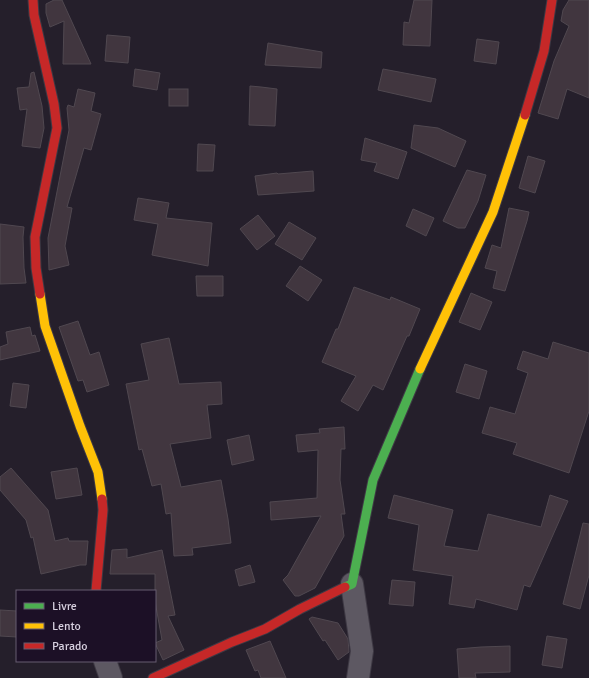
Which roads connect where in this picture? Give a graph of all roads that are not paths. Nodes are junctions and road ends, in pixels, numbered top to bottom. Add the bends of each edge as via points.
1 (32, 0) edge
2 (552, 0) edge
3 (352, 584) junction
4 (96, 590) edge
5 (105, 662) edge
6 (111, 678) edge
7 (153, 678) edge
8 (358, 678) edge

1 - 4 street via 57,128 35,237 36,268 46,326 98,472 103,510
2 - 3 street via 544,51 493,212 418,372 373,480
3 - 7 street via 264,629
3 - 8 street via 362,651
5 - 6 street

